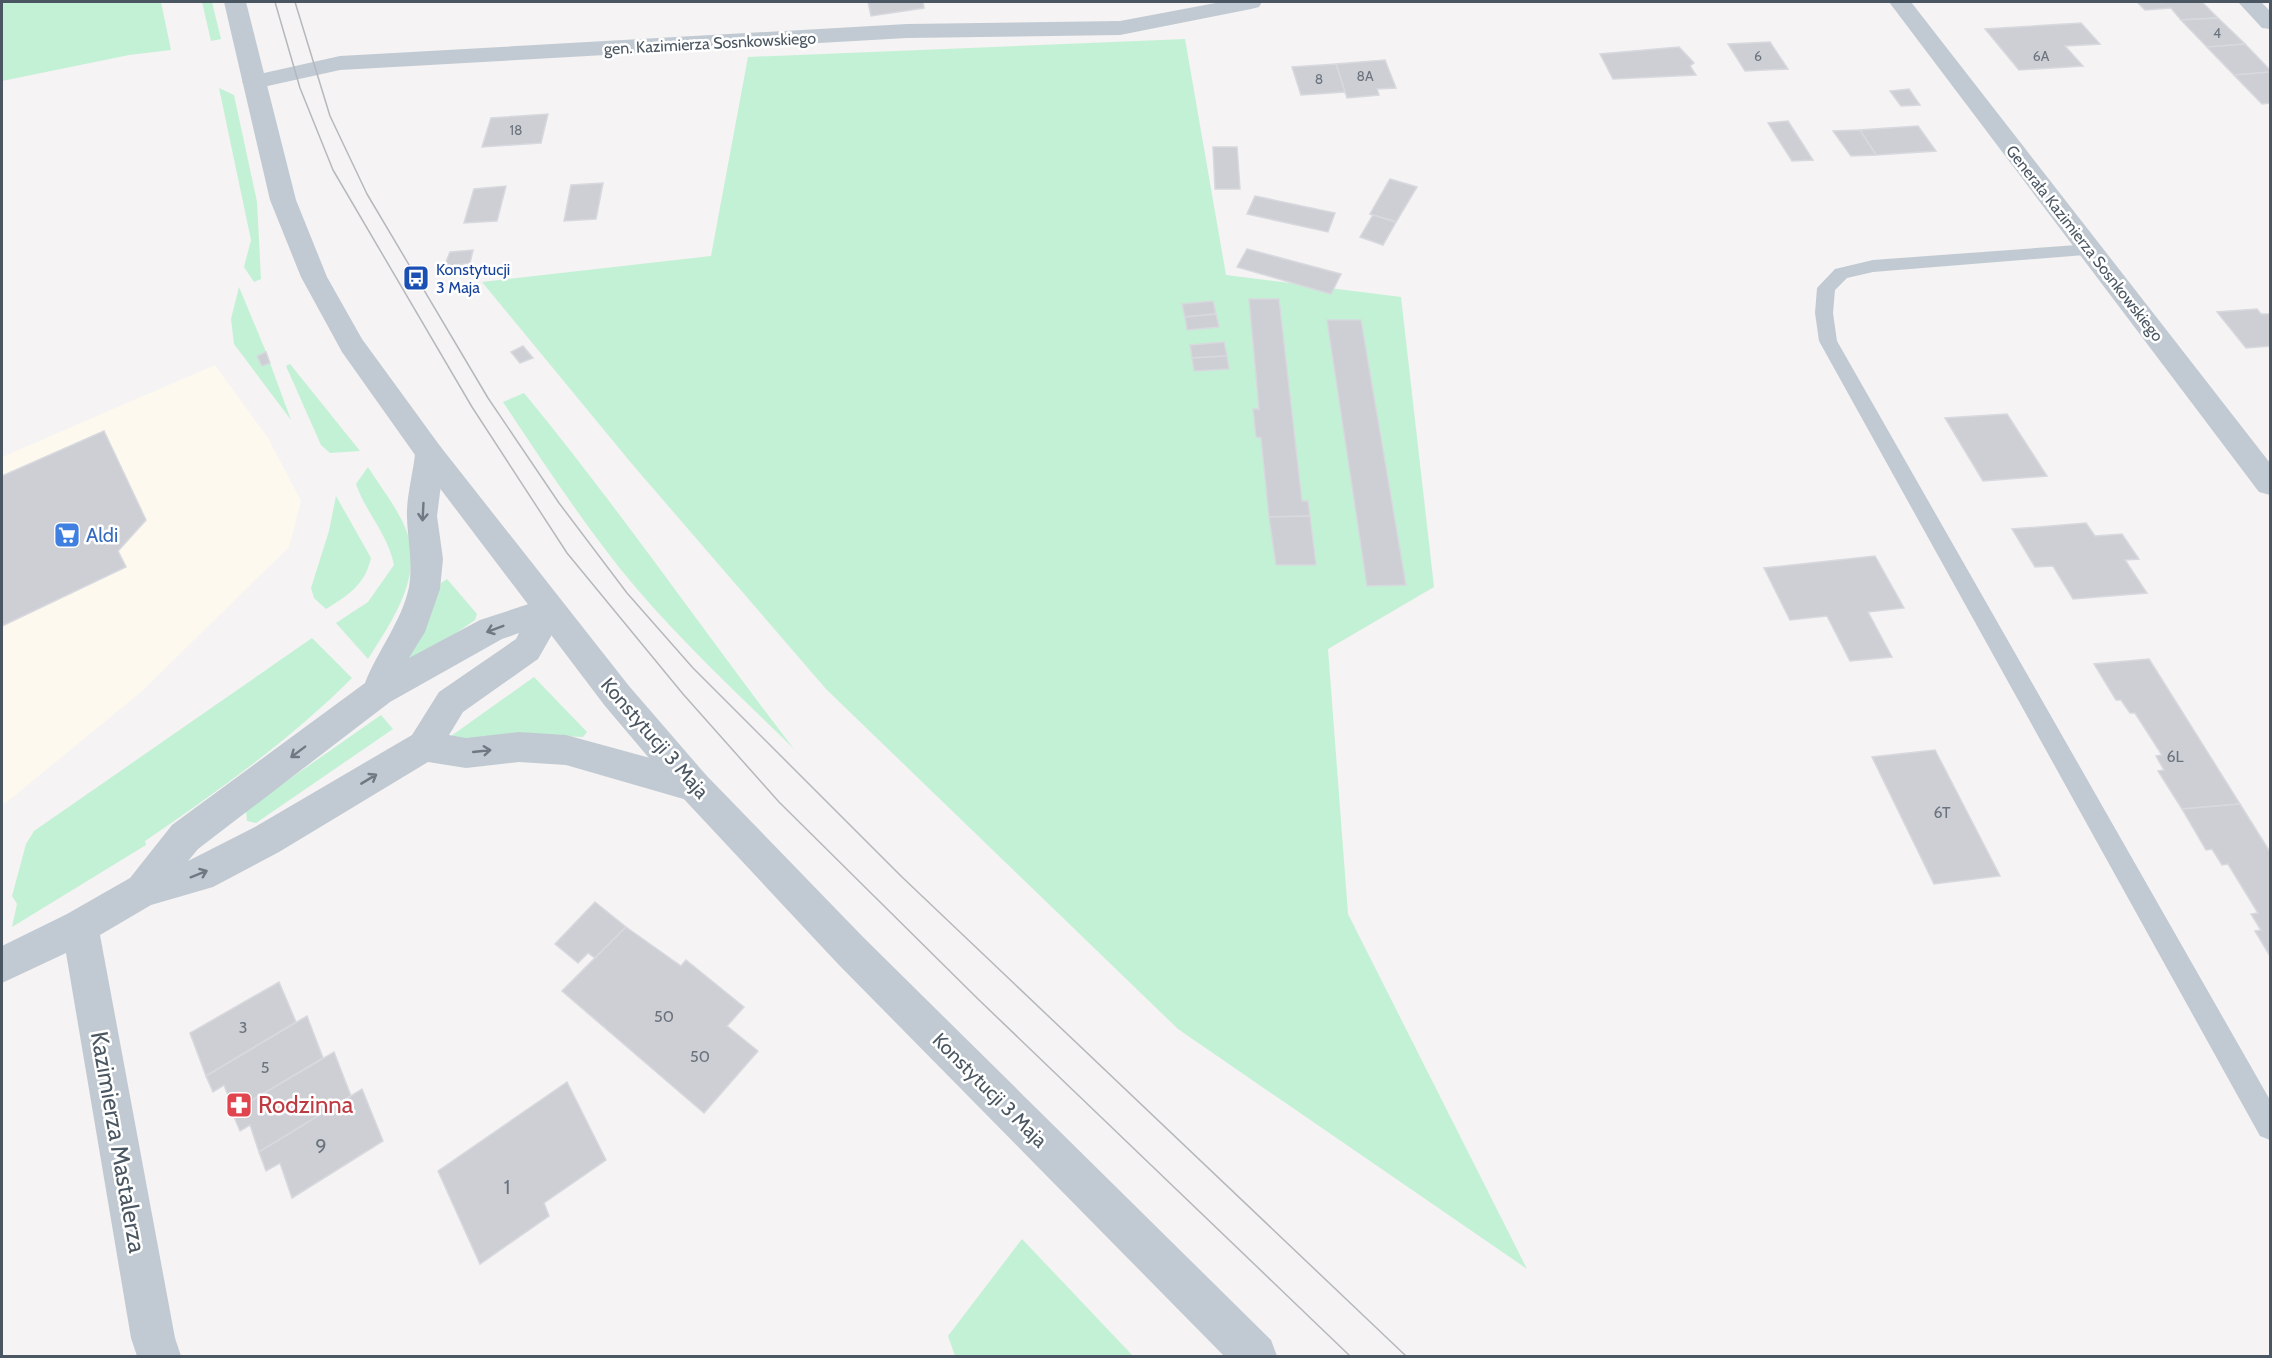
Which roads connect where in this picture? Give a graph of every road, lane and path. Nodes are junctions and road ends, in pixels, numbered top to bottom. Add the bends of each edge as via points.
1 (235, 2) edge
2 (1251, 2) edge
3 (1900, 2) edge
4 (2249, 2) edge
5 (1160, 9) edge
6 (2271, 23) edge
7 (254, 82) junction
8 (2091, 250) junction
9 (430, 454) junction
10 (2271, 484) edge
11 (550, 610) junction
12 (378, 692) junction
13 (424, 746) junction
14 (694, 786) junction
15 (143, 890) junction
16 (80, 927) junction
17 (2, 965) edge
18 (2271, 1126) edge
19 (159, 1356) edge
20 (1255, 1356) edge

1 - 7 street, Konstytucji 3 Maja
2 - 5 street
3 - 8 street, Generała Kazimierza Sosnkowskiego
4 - 6 street
5 - 7 street, gen. Kazimierza Sosnkowskiego via 1120,28 907,31 340,63
7 - 9 street, Konstytucji 3 Maja via 283,200 315,277 352,345
8 - 10 street, Generała Kazimierza Sosnkowskiego
8 - 18 lane via 1873,266 1841,273 1826,288 1828,341
9 - 11 street, Konstytucji 3 Maja
9 -> 12 street via 422,516 428,559 424,590 409,632 392,657
11 -> 12 street via 491,629
11 - 13 street via 527,649 451,702
11 - 14 street, Konstytucji 3 Maja
12 -> 15 street via 185,837
13 -> 14 street via 466,753 519,747 566,750
15 -> 13 street via 200,875
14 - 20 street, Konstytucji 3 Maja via 851,951
15 - 16 street
16 - 17 street
16 - 19 street, Kazimierza Mastalerza

